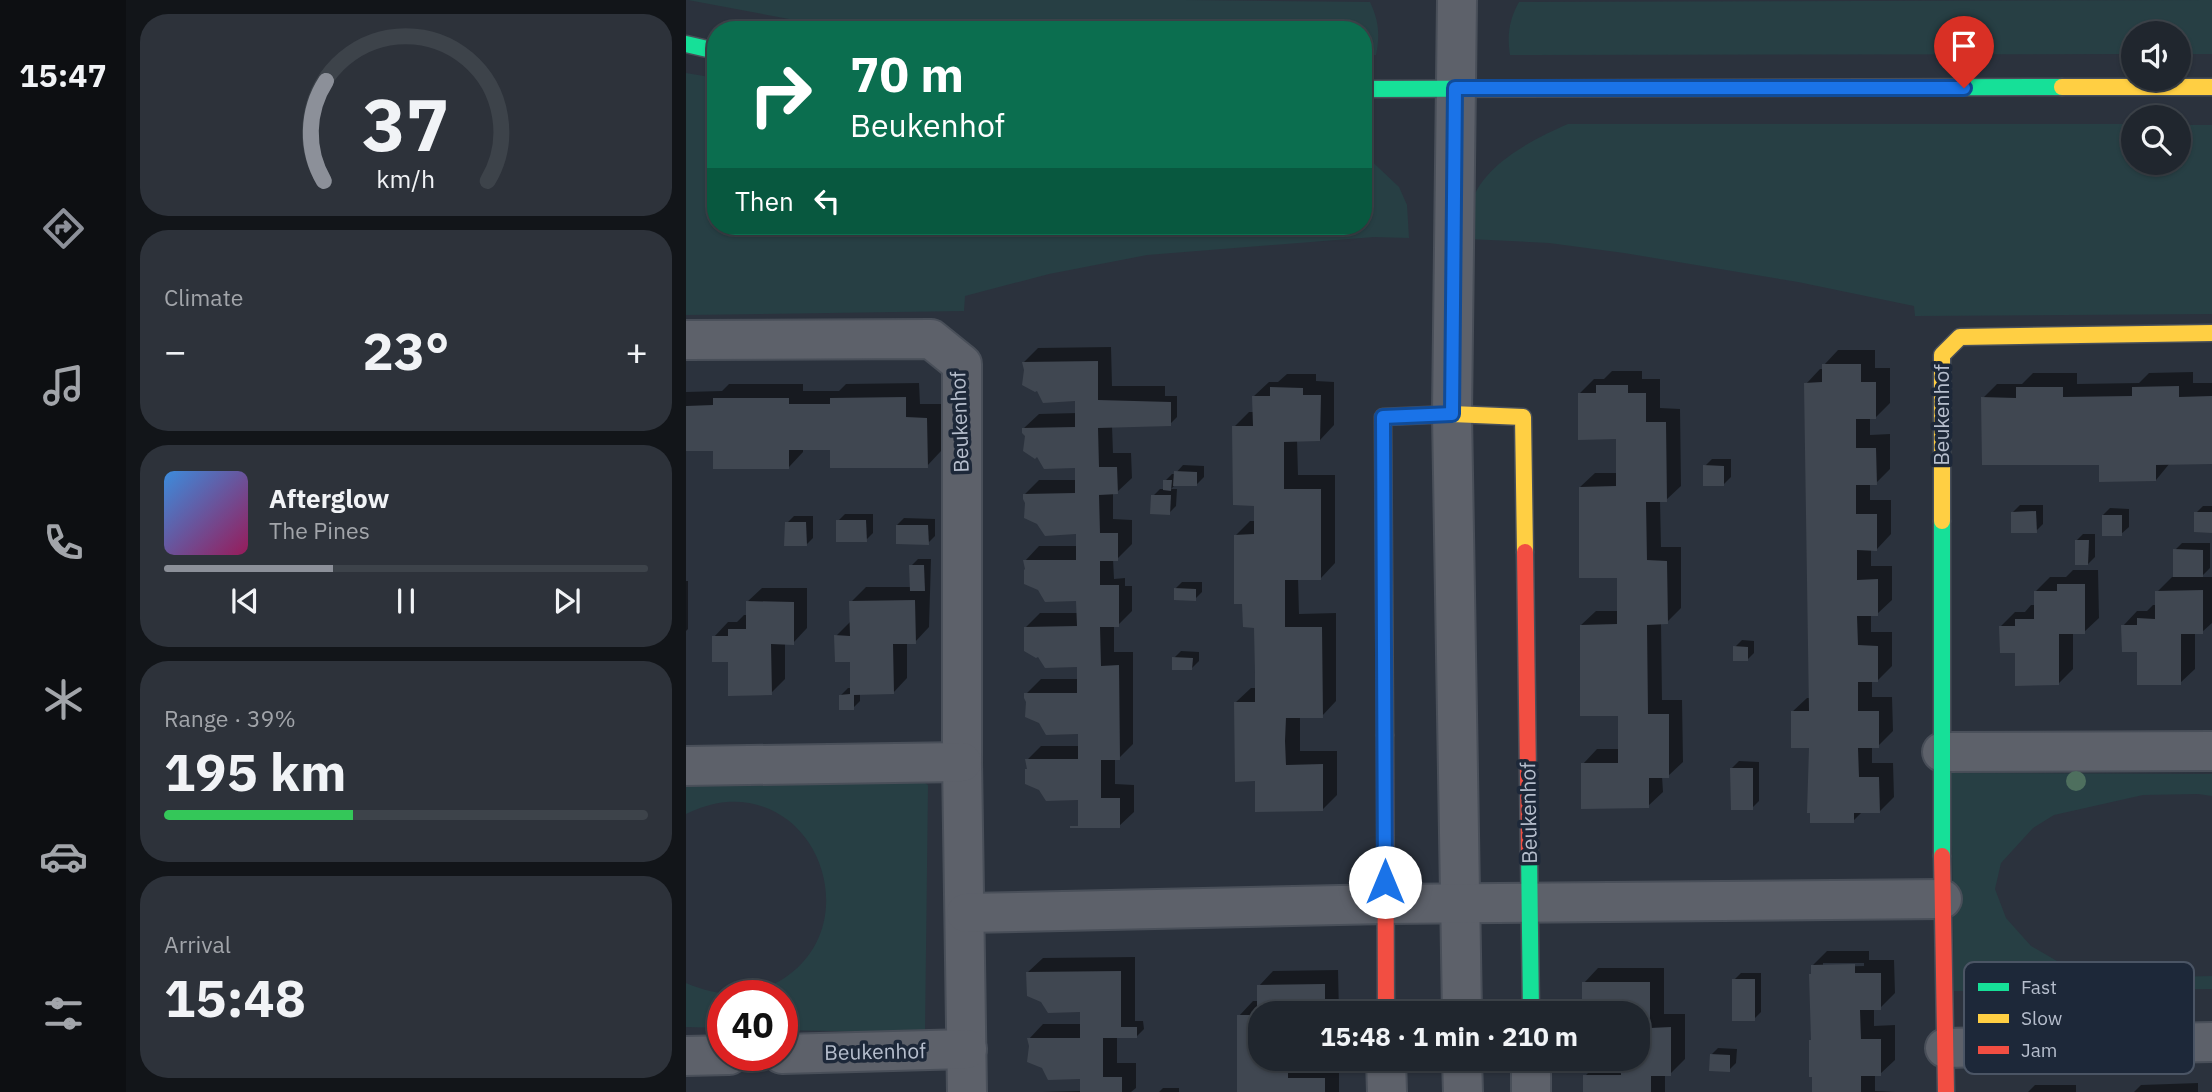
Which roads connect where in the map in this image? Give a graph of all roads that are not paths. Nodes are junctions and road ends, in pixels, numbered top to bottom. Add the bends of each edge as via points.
1 (1457, 0) edge
2 (686, 44) edge
3 (707, 49) edge
4 (2212, 87) edge
5 (1455, 88) junction
6 (1372, 89) edge
7 (2212, 333) edge
8 (686, 340) edge
9 (1452, 414) junction
10 (2212, 751) edge
11 (1942, 752) junction
12 (962, 762) junction
13 (686, 766) edge
14 (1942, 899) junction
15 (1531, 902) junction
16 (1460, 903) junction
17 (1385, 904) junction
18 (966, 913) junction
19 (1386, 1001) edge
20 (1462, 1001) edge
21 (1531, 1001) edge
22 (2194, 1042) edge
23 (2212, 1042) edge
24 (1945, 1048) junction
25 (1964, 1048) edge
26 (967, 1049) junction
27 (798, 1054) edge
28 (686, 1056) edge
29 (707, 1056) edge
30 (1386, 1071) edge
31 (1462, 1071) edge
32 (1531, 1071) edge
33 (967, 1092) edge
34 (1387, 1092) edge
35 (1463, 1092) edge
36 (1531, 1092) edge
37 (1946, 1092) edge

1 - 5 street
2 - 3 street
4 - 5 street
5 - 6 street
5 - 9 street
7 - 11 street, Beukenhof via 1961,337 1942,355
8 - 12 street, Beukenhof via 931,340 962,364
9 - 15 street, Beukenhof via 1523,417
9 - 16 street
9 - 17 street, Beukenhof via 1383,417
10 - 11 street
11 - 14 street, Beukenhof
12 - 13 street
12 - 18 street, Beukenhof
14 - 15 street
14 - 24 street, Beukenhof
15 - 16 street
15 - 21 street, Beukenhof
16 - 17 street
16 - 20 street
17 - 18 street
17 - 19 street, Beukenhof
18 - 26 street, Beukenhof
22 - 23 street
24 - 25 street
24 - 37 street, Beukenhof
26 - 27 street, Beukenhof
26 - 33 street, Beukenhof
28 - 29 street
30 - 34 street
31 - 35 street
32 - 36 street

